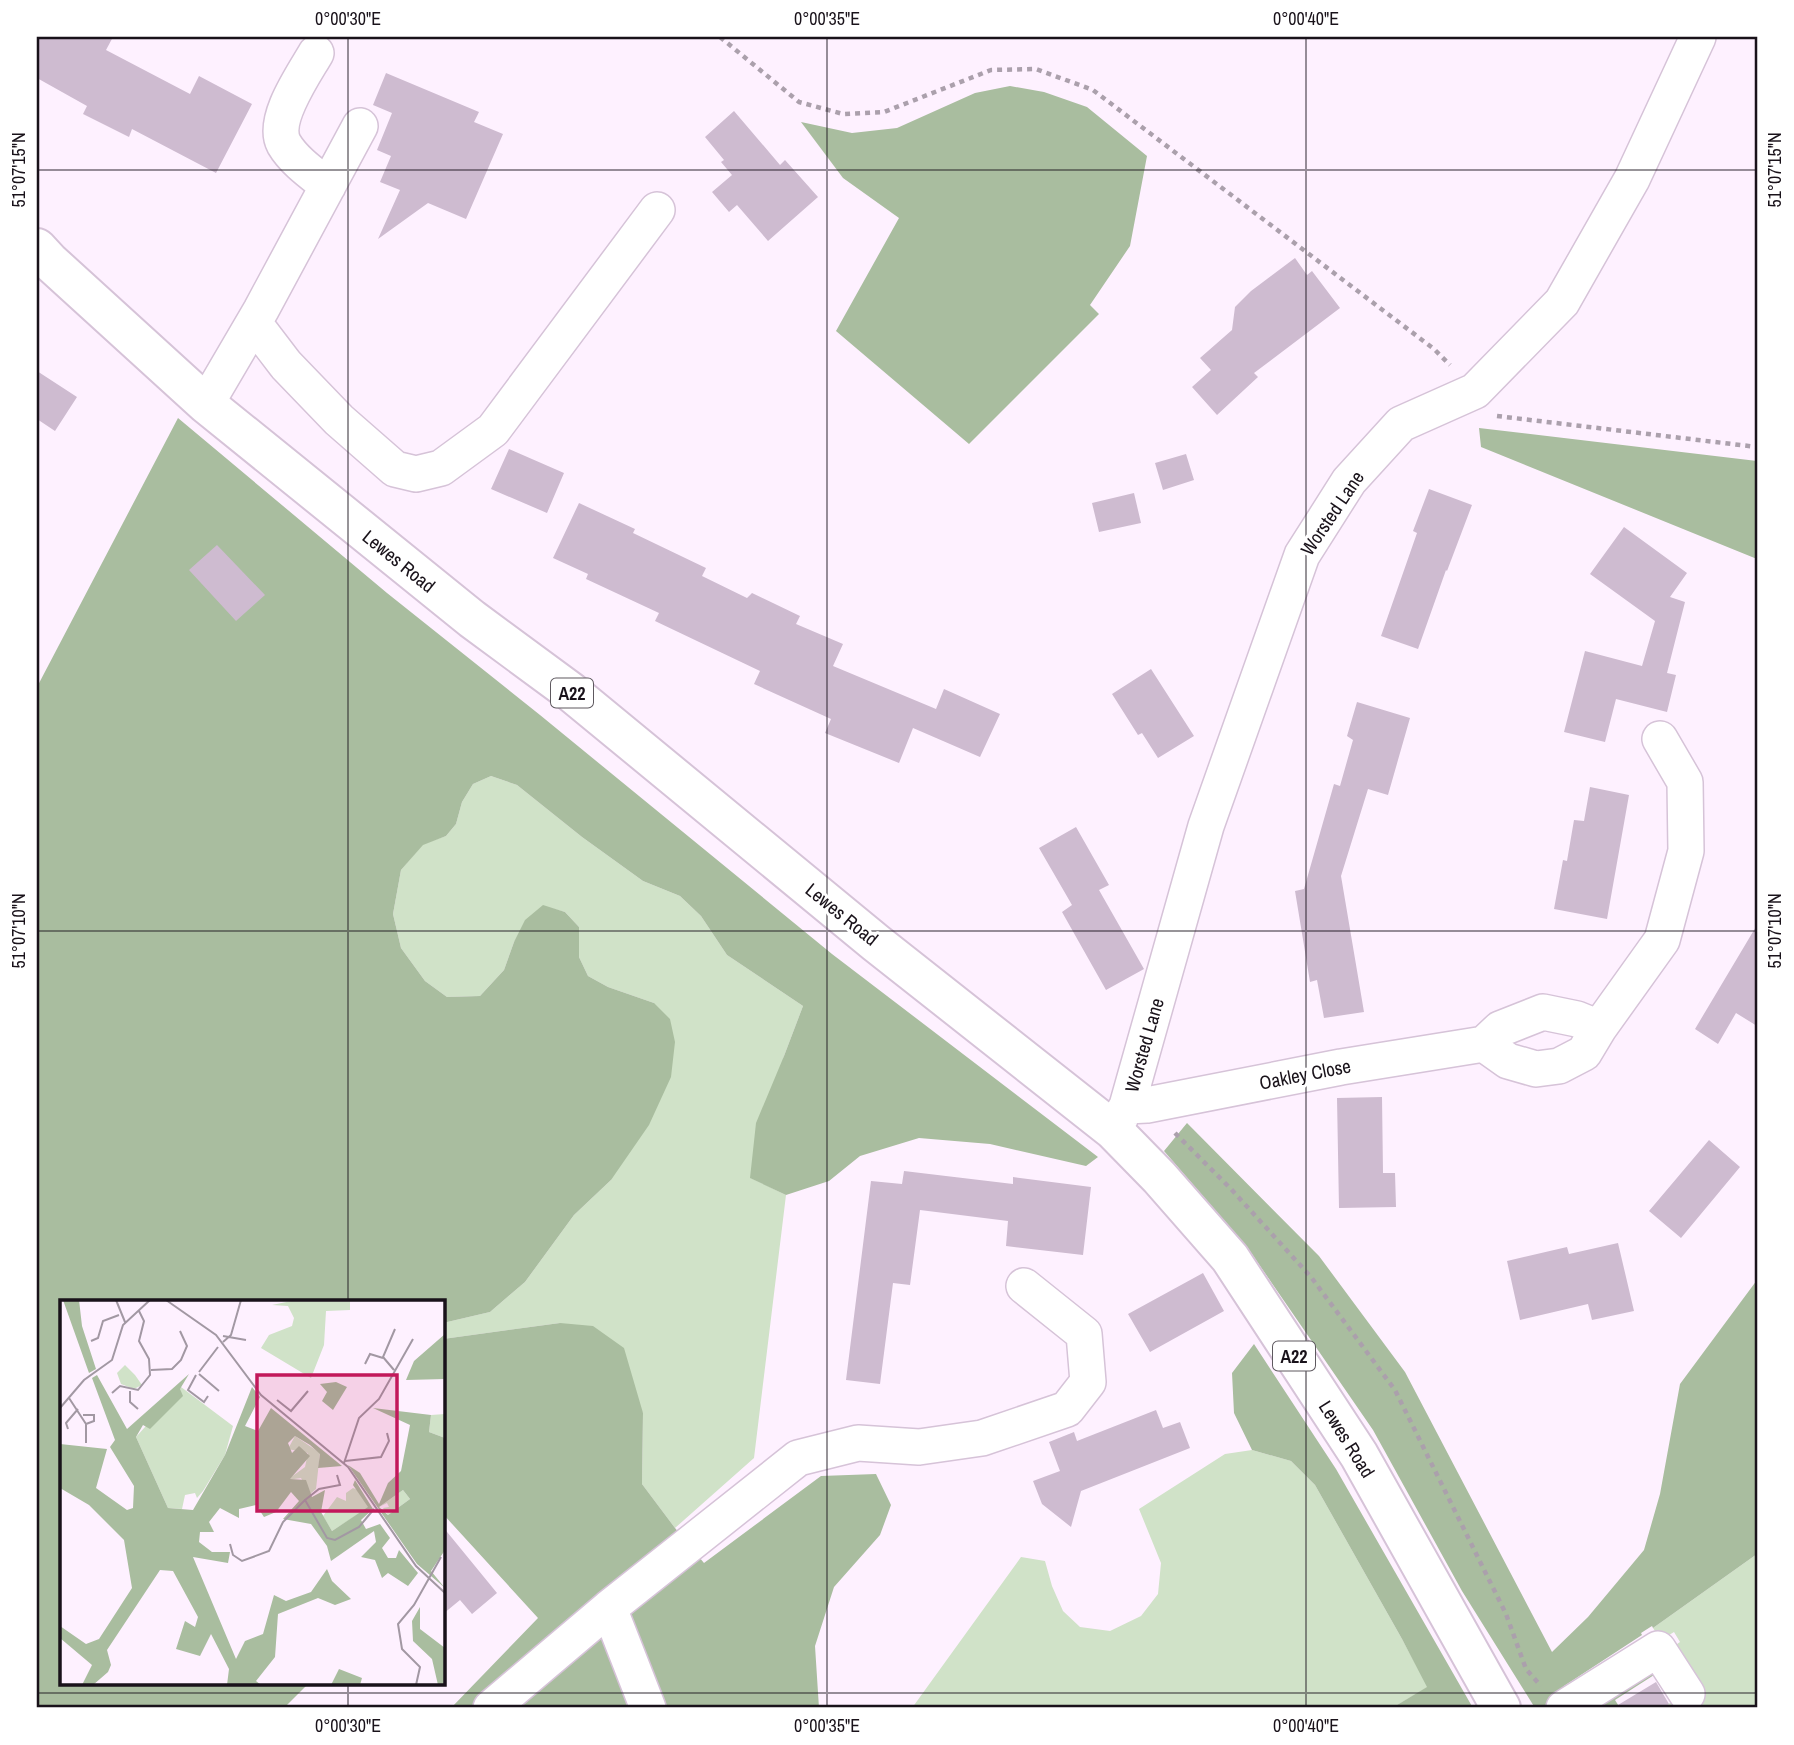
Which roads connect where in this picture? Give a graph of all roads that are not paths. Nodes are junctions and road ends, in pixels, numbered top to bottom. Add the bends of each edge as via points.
1 (1698, 37) edge
2 (316, 53) dead end
3 (360, 126) dead end
4 (328, 186) junction
5 (657, 210) dead end
6 (37, 248) edge
7 (254, 323) junction
8 (206, 404) junction
9 (1660, 739) dead end
10 (1599, 1028) junction
11 (1484, 1044) junction
12 (1129, 1114) junction
13 (1024, 1286) dead end
14 (609, 1608) junction
15 (1687, 1694) dead end
16 (491, 1708) edge
17 (648, 1708) edge
18 (1501, 1708) edge
19 (1563, 1708) edge

1 - 12 street, Worsted Lane via 1632,179 1562,302 1475,391 1401,424 1349,481 1302,555 1206,826
2 - 4 street via 284,114 281,134 289,150
3 - 4 street
4 - 7 street
5 - 7 street via 493,430 441,468 416,474 395,469 286,365
6 - 8 highway, Lewes Road / A22
7 - 8 street
8 - 12 highway, Lewes Road / A22 via 472,619 571,692 876,943
9 - 10 street via 1685,782 1686,850 1662,940
10 - 11 street, Oakley Close via 1543,1012 1500,1029
10 - 11 street via 1584,1053 1559,1066 1536,1069 1508,1060
11 - 12 street, Oakley Close via 1341,1067
12 - 18 highway, Lewes Road / A22 via 1159,1177 1230,1258 1359,1455
13 - 14 street via 1084,1334 1088,1382 1067,1409 982,1438 919,1447 859,1443 799,1458
14 - 16 street
14 - 17 street
15 - 19 street via 1660,1642

